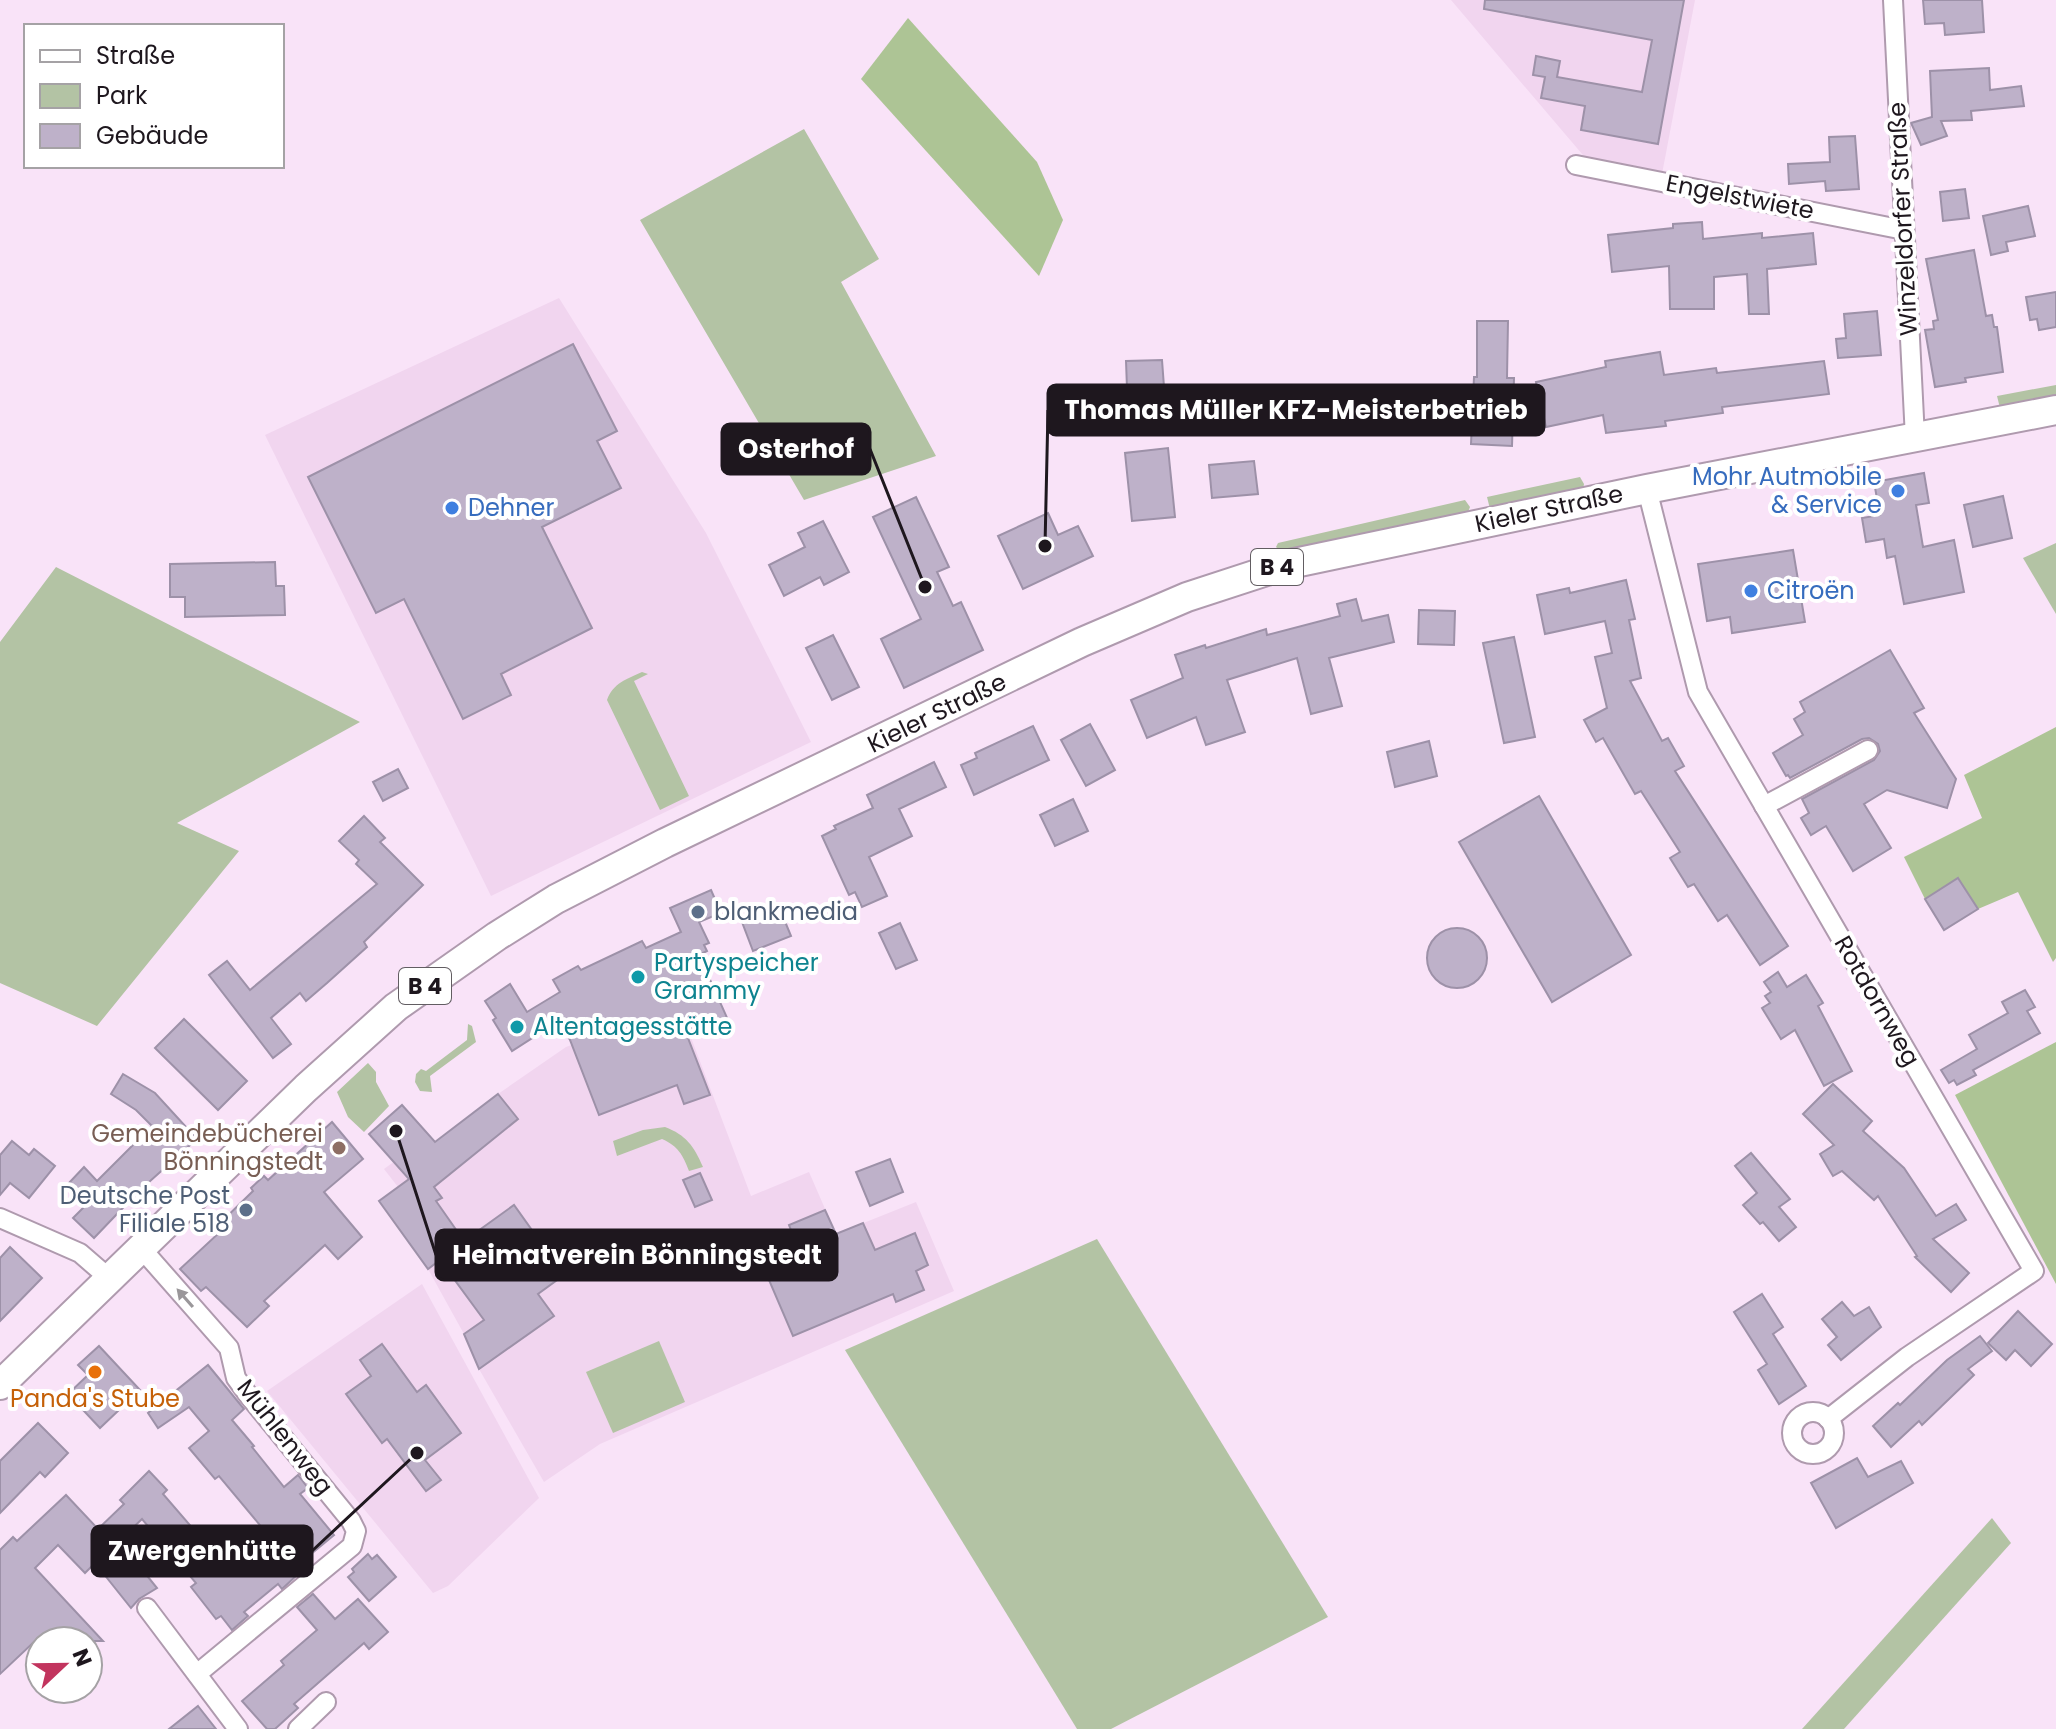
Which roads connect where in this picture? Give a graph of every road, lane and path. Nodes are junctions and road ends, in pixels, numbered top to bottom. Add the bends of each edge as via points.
1 (1893, 0) edge
2 (1576, 165) dead end
3 (1904, 230) junction
4 (2056, 410) edge
5 (1915, 438) junction
6 (1647, 489) junction
7 (1868, 750) dead end
8 (1764, 806) junction
9 (0, 1218) edge
10 (141, 1248) junction
11 (110, 1279) junction
12 (0, 1385) edge
13 (1828, 1419) dead end
14 (147, 1608) dead end
15 (197, 1674) junction
16 (326, 1702) dead end
17 (238, 1729) edge
18 (298, 1729) edge

1 - 3 street, Winzeldorfer Straße
2 - 3 street, Engelstwiete
3 - 5 street, Winzeldorfer Straße
4 - 5 main road, Kieler Straße / B 4
5 - 6 main road, Kieler Straße / B 4
6 - 8 street, Rotdornweg via 1698,692
6 - 10 main road, Kieler Straße / B 4 via 1353,549 1228,582 1082,642 665,843 556,899 396,1007
7 - 8 street
8 - 13 street, Rotdornweg via 2034,1271 1907,1357
9 - 11 street via 80,1253
10 - 11 main road, Kieler Straße / B 4
15 -> 10 street, Mühlenweg via 347,1551 356,1538 355,1526 236,1378 229,1348
11 - 12 main road, Kieler Straße / B 4
14 - 15 street
15 - 17 street
16 - 18 street

